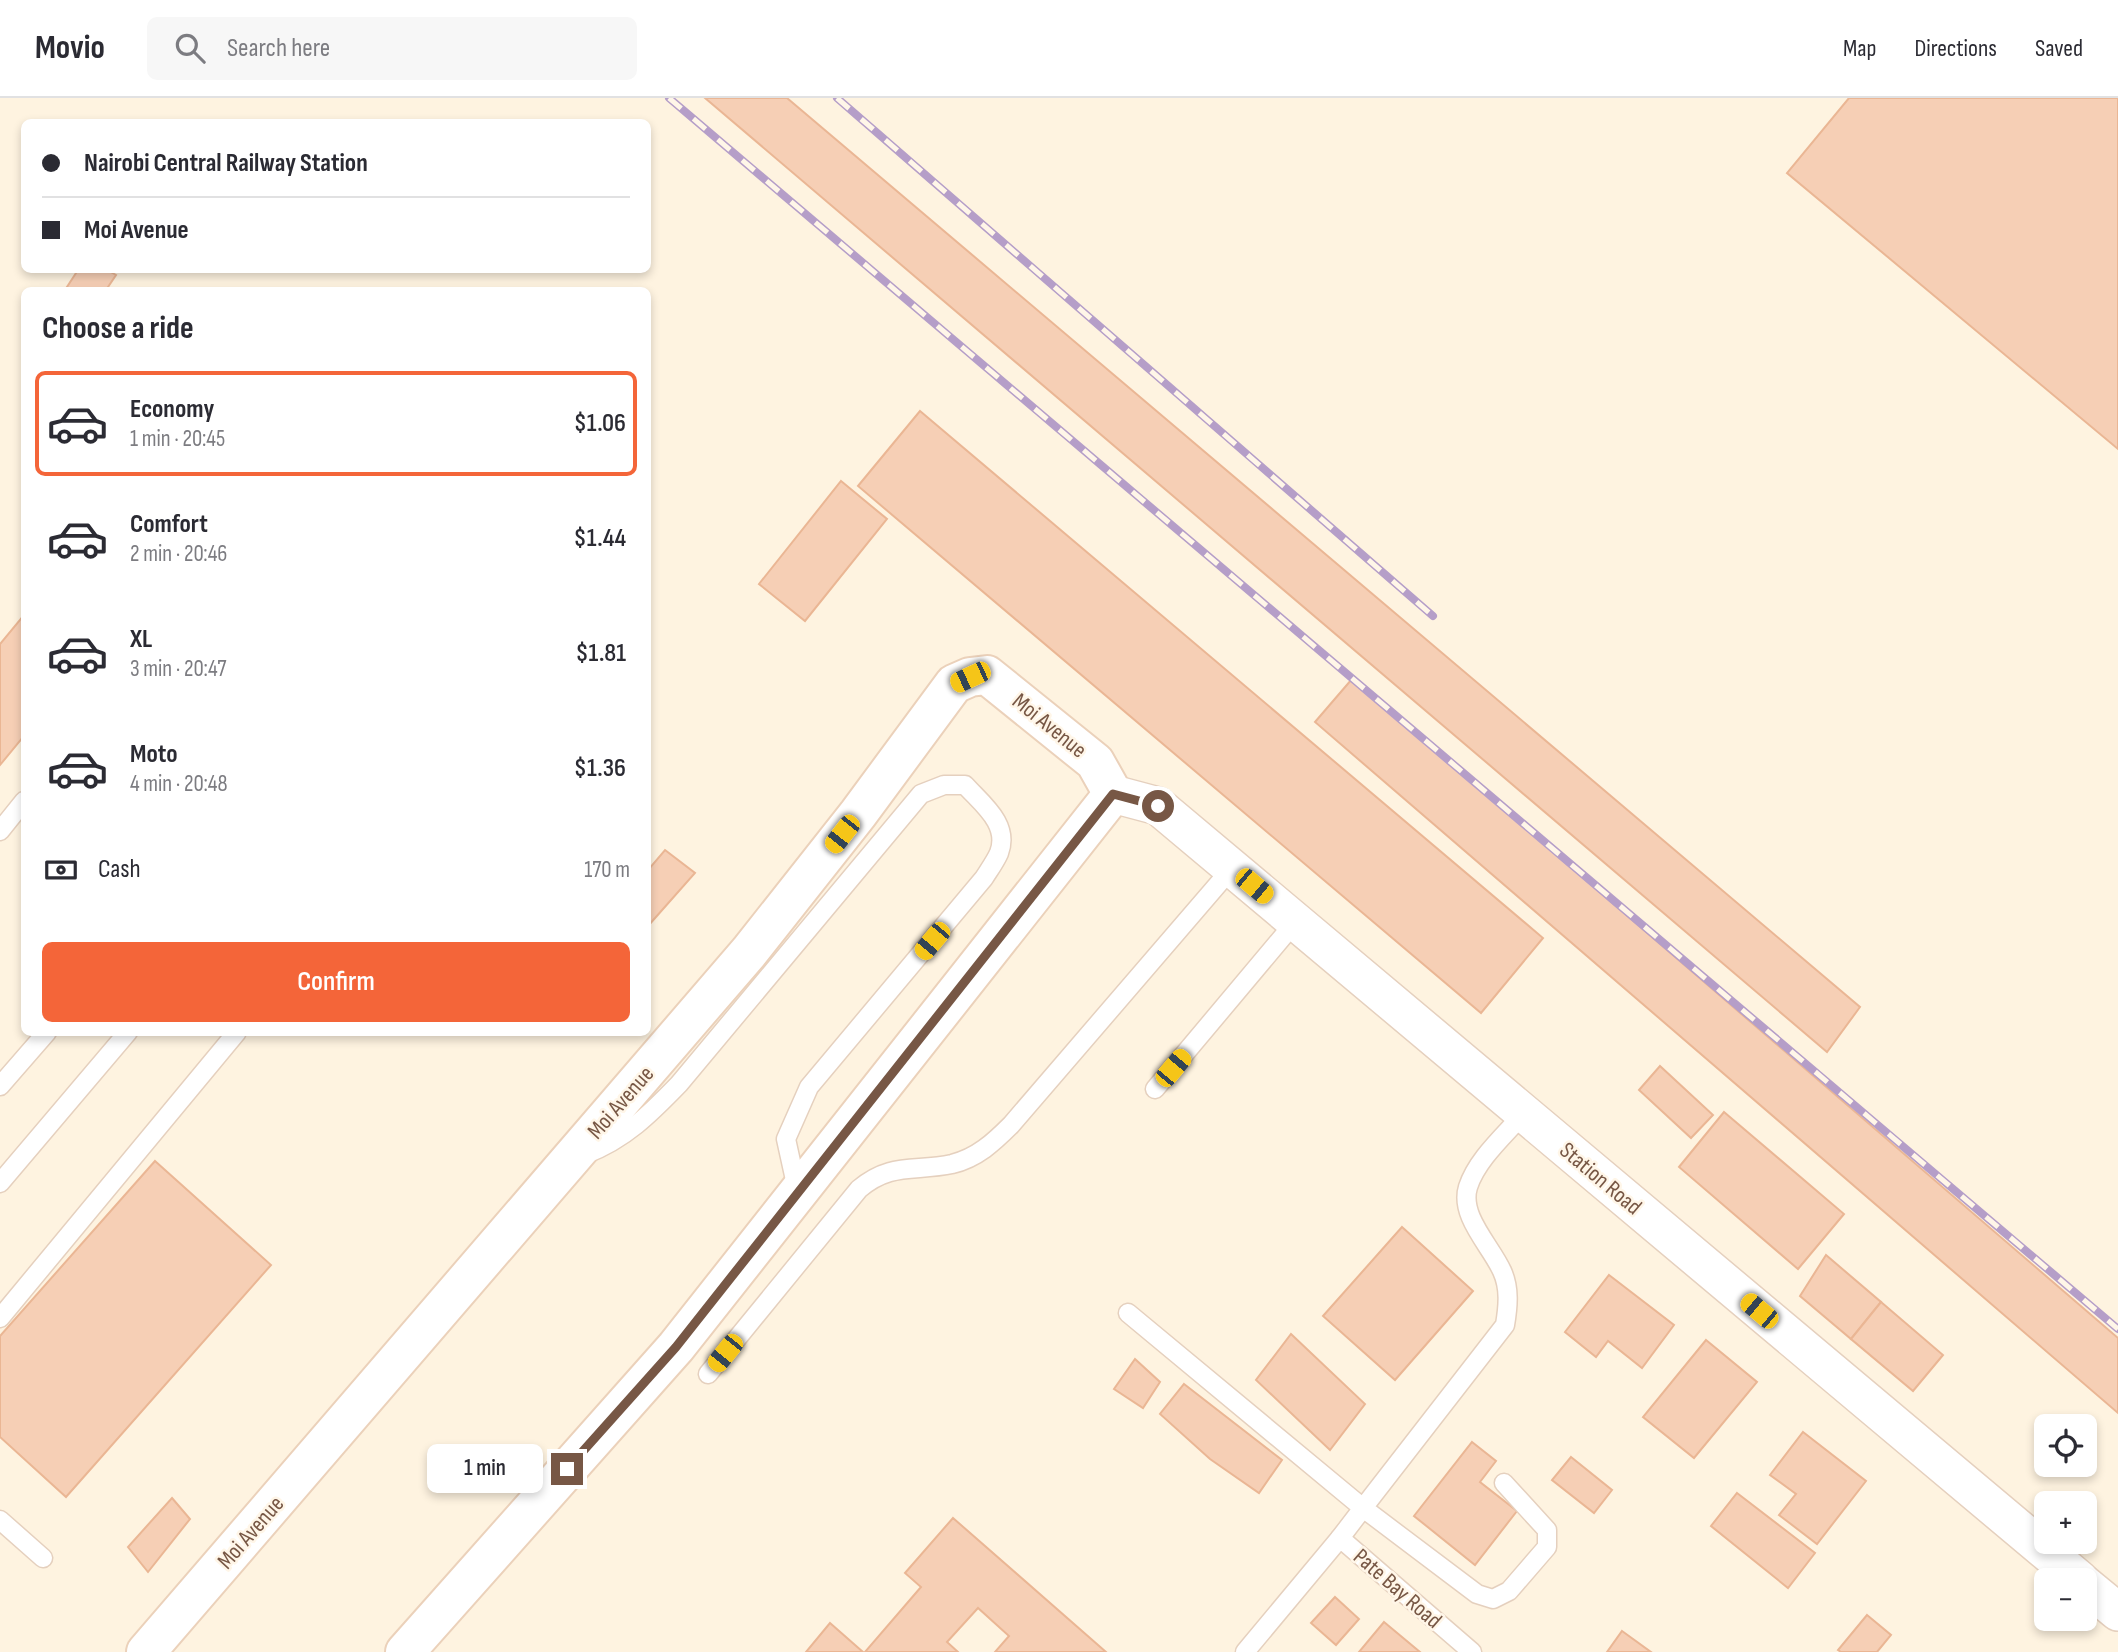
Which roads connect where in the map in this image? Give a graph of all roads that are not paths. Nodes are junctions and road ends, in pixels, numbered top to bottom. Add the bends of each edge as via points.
1 (1113, 794) junction
2 (21, 805) edge
3 (0, 831) edge
4 (1232, 867) junction
5 (1296, 921) junction
6 (44, 1036) edge
7 (125, 1036) edge
8 (234, 1036) edge
9 (0, 1086) edge
10 (1155, 1089) dead end
11 (1524, 1113) junction
12 (569, 1160) junction
13 (0, 1183) edge
14 (798, 1192) junction
15 (1128, 1313) dead end
16 (0, 1318) edge
17 (708, 1374) dead end
18 (1504, 1483) dead end
19 (1363, 1508) junction
20 (0, 1520) edge
21 (1340, 1538) junction
22 (43, 1558) dead end
23 (2066, 1568) edge
24 (2097, 1595) edge
25 (2118, 1612) edge
26 (146, 1652) edge
27 (405, 1652) edge
28 (1245, 1652) edge
29 (1472, 1652) edge

1 - 4 street, Station Road via 1158,806
1 - 12 street, Moi Avenue via 1095,762 987,675 954,684 749,952
1 - 14 street
2 - 3 lane
4 - 5 street, Station Road
4 - 17 lane via 1012,1125 972,1157 884,1172 859,1189
5 - 10 lane
5 - 11 street, Station Road
6 - 9 lane
7 - 13 lane
8 - 16 lane
11 - 19 lane via 1476,1169 1467,1190 1469,1212 1503,1273 1509,1300 1505,1325
11 - 23 street, Station Road
12 - 14 lane via 607,1146 644,1121 921,794 944,785 965,785 993,815 1001,833 999,852 984,878 809,1087 786,1139
12 - 26 street, Moi Avenue
14 - 27 street via 676,1347
15 - 19 lane
18 - 19 lane via 1547,1531 1547,1547 1509,1591 1493,1599 1477,1594
19 - 21 lane
20 - 22 lane
21 - 28 lane, Pate Bay Road
21 - 29 lane, Pate Bay Road
24 - 25 street

